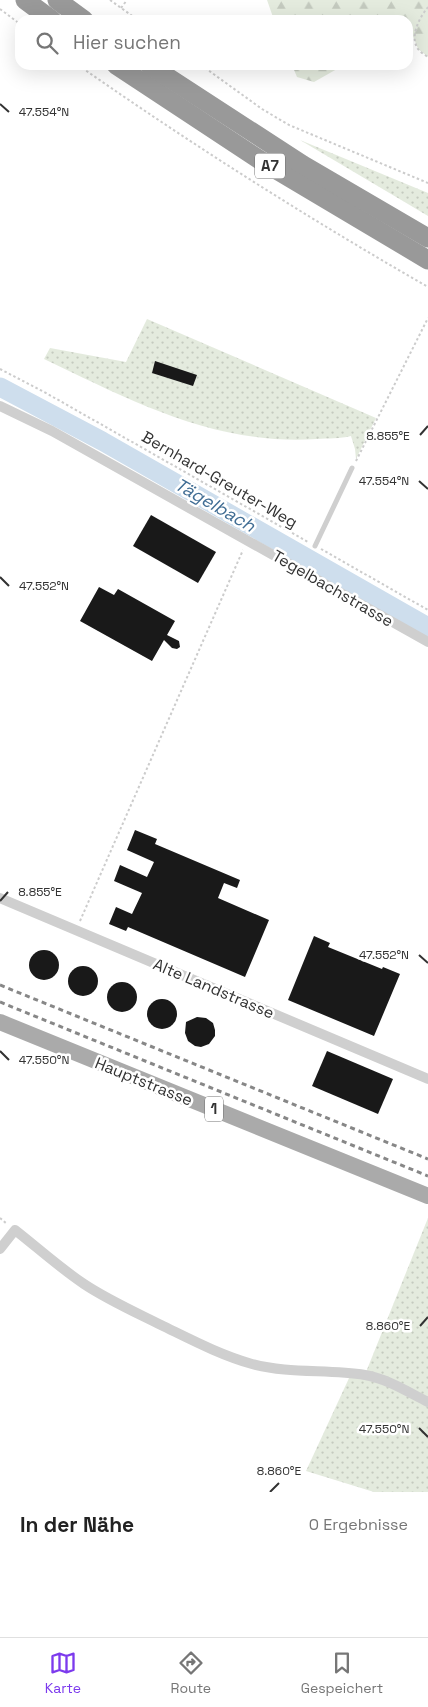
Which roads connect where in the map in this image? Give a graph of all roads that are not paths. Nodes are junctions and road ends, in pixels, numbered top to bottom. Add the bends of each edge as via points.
1 (25, 0) edge
2 (56, 0) edge
3 (45, 15) edge
4 (77, 15) edge
5 (123, 70) edge
6 (157, 70) edge
7 (428, 238) edge
8 (428, 260) edge
9 (0, 406) edge
10 (352, 468) road end
11 (315, 546) road end
12 (428, 642) edge
13 (0, 898) edge
14 (0, 1022) edge
15 (428, 1079) edge
16 (428, 1196) edge
17 (0, 1249) edge
18 (428, 1402) edge

1 - 3 highway
2 - 4 highway
5 - 8 highway, A7 via 209,128
6 - 7 highway, A7 via 296,160
9 - 12 street, Tegelbachstrasse via 52,430
10 - 11 lane
13 - 15 street, Alte Landstrasse
14 - 16 main road, Hauptstrasse / 1
17 - 18 street via 15,1230 82,1283 107,1298 237,1359 267,1368 378,1378

